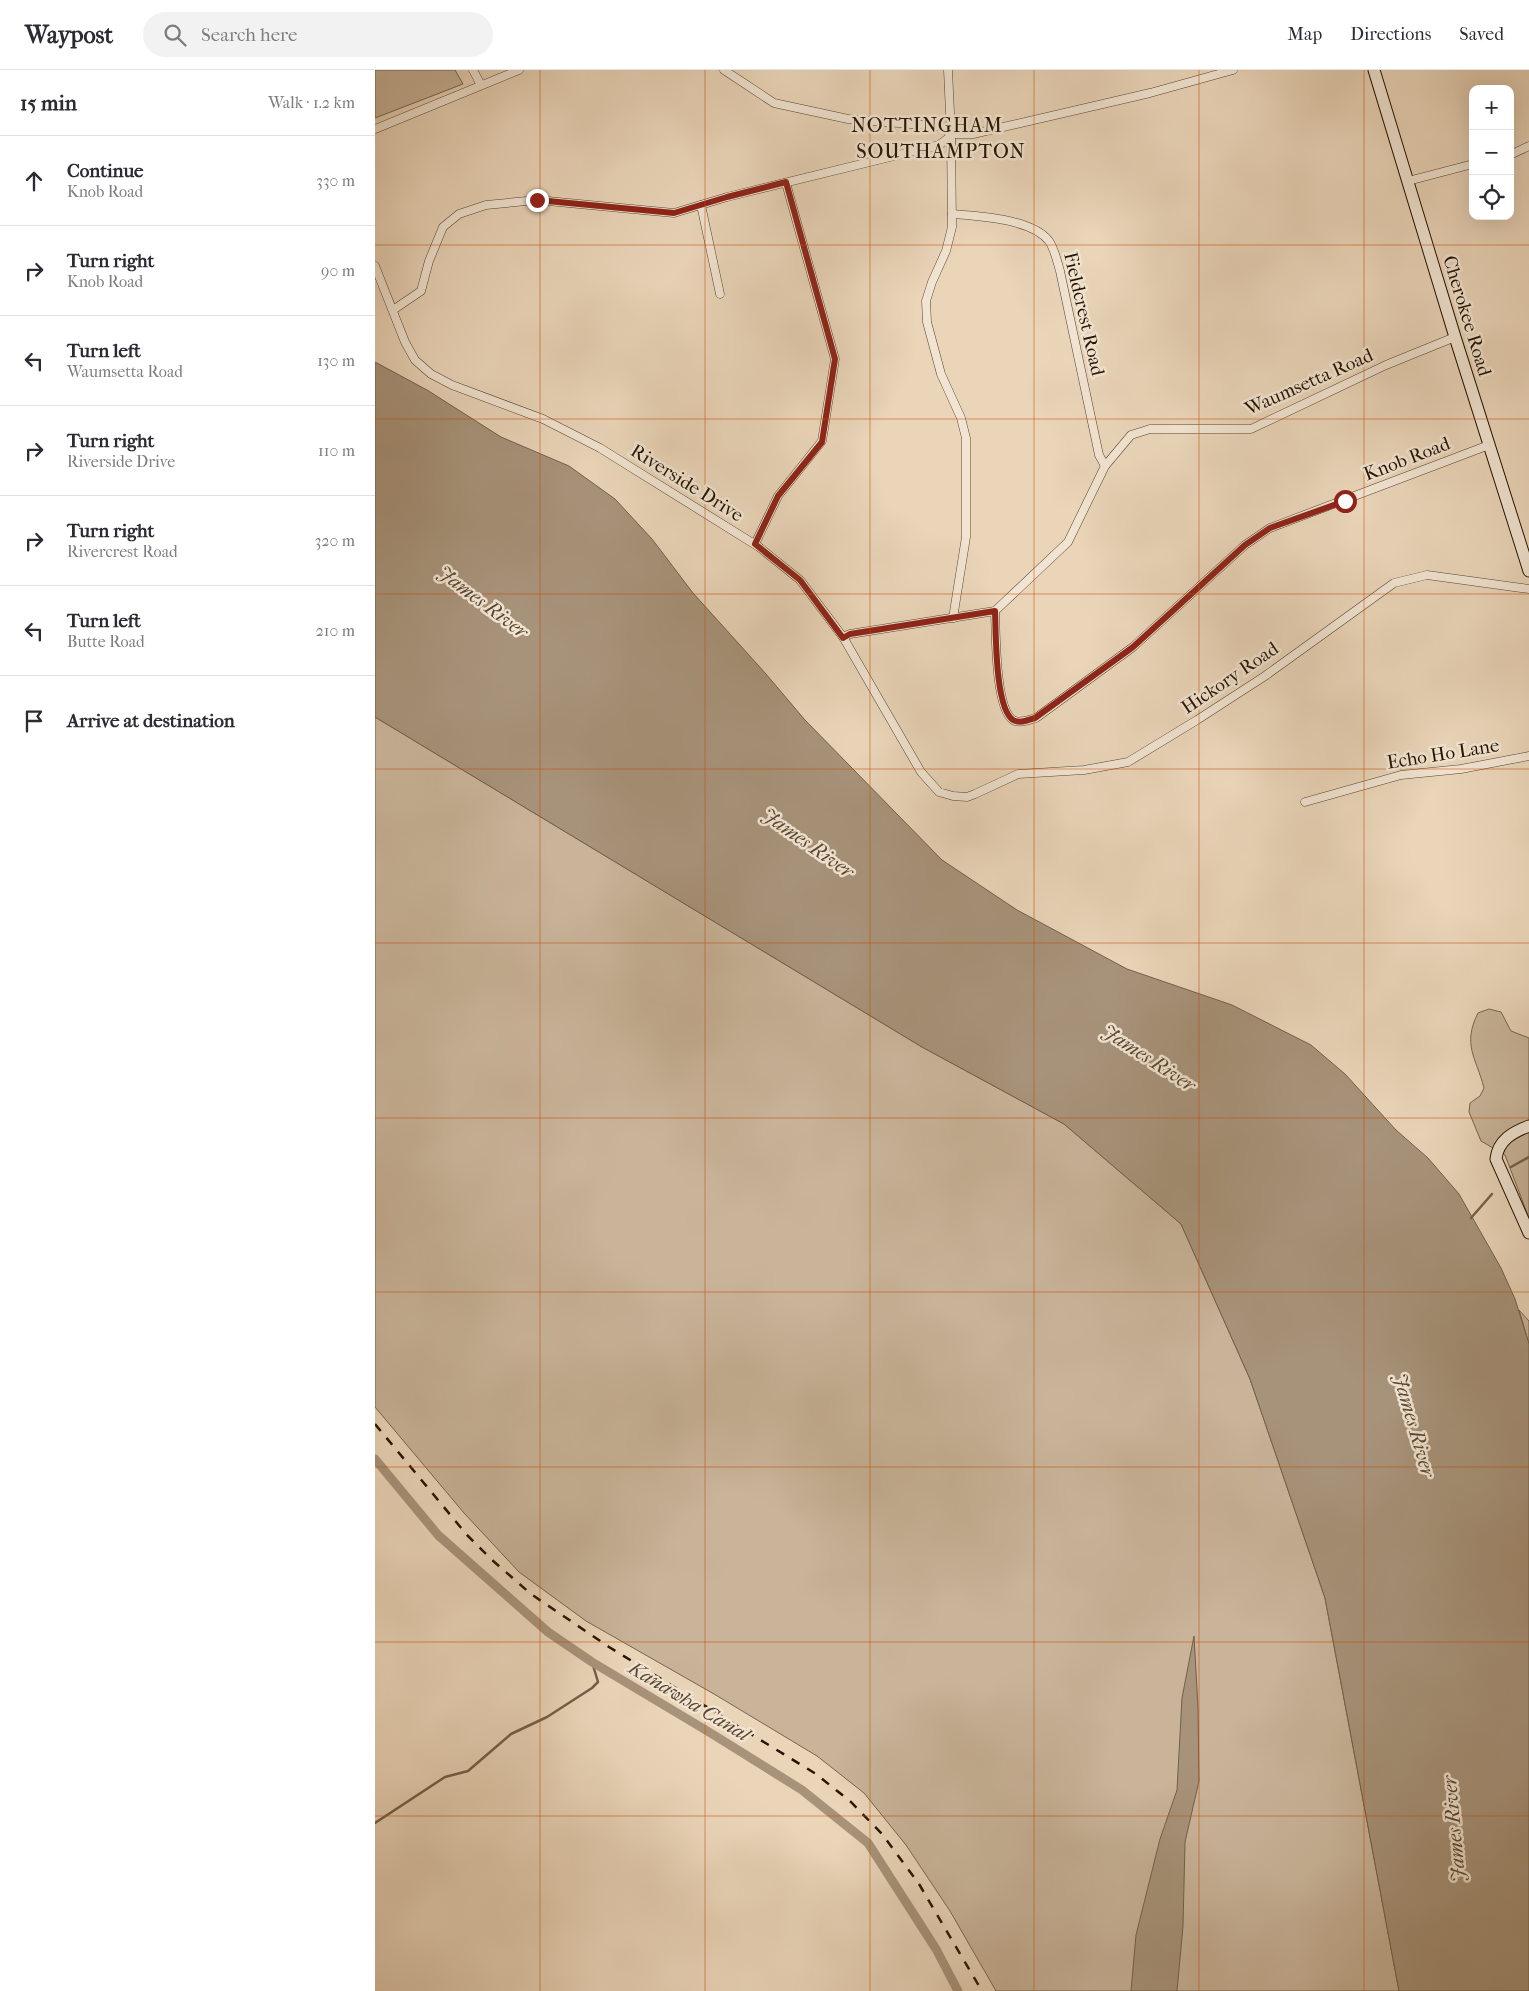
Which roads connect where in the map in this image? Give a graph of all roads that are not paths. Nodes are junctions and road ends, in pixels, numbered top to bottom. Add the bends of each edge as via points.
1 (473, 70) edge
2 (519, 70) edge
3 (724, 70) edge
4 (948, 70) edge
5 (1233, 70) edge
6 (1374, 70) edge
7 (481, 85) junction
8 (375, 129) edge
9 (951, 135) junction
10 (1529, 146) edge
11 (1514, 153) edge
12 (1469, 165) edge
13 (1408, 181) junction
14 (786, 182) junction
15 (701, 205) junction
16 (952, 214) junction
17 (375, 266) edge
18 (720, 294) dead end
19 (393, 310) junction
20 (1455, 337) junction
21 (1489, 445) junction
22 (1105, 466) junction
23 (755, 544) junction
24 (1529, 571) edge
25 (1529, 590) edge
26 (995, 611) junction
27 (953, 618) junction
28 (843, 638) junction
29 (1529, 756) edge
30 (939, 792) joint
31 (1305, 802) dead end
32 (1529, 1126) edge
33 (1529, 1234) edge

1 - 7 street
2 - 7 street
3 - 9 street via 774,103 848,119 942,127
4 - 9 street
5 - 9 street via 973,134
6 - 13 street, Cherokee Road
7 - 8 street
9 - 14 street via 939,145
9 - 16 street
10 - 11 street
12 - 13 street
13 - 20 street, Cherokee Road
14 - 15 street
14 - 23 street via 835,359 822,442 778,496
15 - 18 street
15 - 19 street via 674,213 537,200 485,205 459,214 443,227 421,291
16 - 22 street, Fieldcrest Road via 1029,226 1049,240 1060,271 1097,445
16 - 27 street via 946,252 927,302 927,322 941,374 961,418 966,438 966,537
17 - 19 street, Riverside Drive
19 - 23 street, Riverside Drive via 415,360 431,374 451,385 543,419 600,448
20 - 21 street, Cherokee Road
20 - 22 street, Waumsetta Road via 1251,429 1150,429 1131,435
21 - 24 street, Cherokee Road
21 - 26 street, Knob Road via 1270,528 1245,545 1133,647 1035,718 1026,721 1014,720 1003,704
22 - 26 street, Waumsetta Road via 1068,542
23 - 28 street, Riverside Drive via 800,580
25 - 30 street, Hickory Road via 1427,575 1393,583 1265,676 1128,762 1084,770 1018,774 967,797
26 - 27 street
27 - 28 street via 850,634
28 - 30 street, Riverside Drive via 921,772
29 - 31 street, Echo Ho Lane via 1461,769 1401,775
32 - 33 street via 1505,1140 1496,1159

